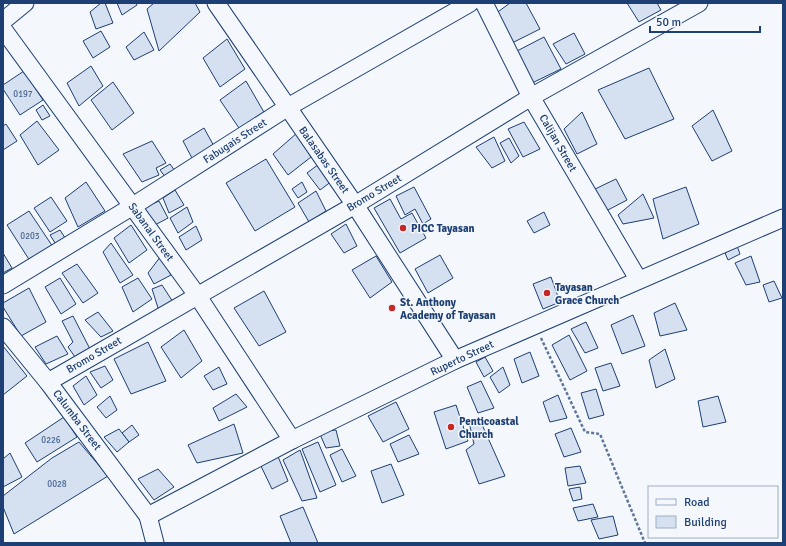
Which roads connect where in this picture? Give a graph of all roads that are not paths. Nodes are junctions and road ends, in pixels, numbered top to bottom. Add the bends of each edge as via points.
1 (25, 3) edge
2 (216, 3) edge
3 (470, 3) edge
4 (484, 3) edge
5 (699, 3) edge
6 (3, 21) edge
7 (3, 29) edge
8 (531, 97) junction
9 (288, 107) junction
10 (356, 205) junction
11 (133, 206) junction
12 (783, 218) edge
13 (638, 279) junction
14 (3, 285) edge
15 (197, 295) junction
16 (3, 327) edge
17 (455, 360) junction
18 (48, 382) junction
19 (292, 440) junction
20 (148, 516) junction
21 (155, 543) edge

1 - 6 street
2 - 9 street, Balasabas Street
3 - 9 street, Fabugais Street
4 - 8 street, Calijan Street
5 - 8 street, Bromo Street
7 - 11 street, Sabanal Street
8 - 10 street, Bromo Street
8 - 13 street, Calijan Street
9 - 10 street, Balasabas Street
9 - 11 street, Fabugais Street
10 - 15 street, Bromo Street
10 - 17 street, Balasabas Street
11 - 14 street, Fabugais Street
11 - 15 street, Sabanal Street
12 - 13 street, Ruperto Street
13 - 17 street, Ruperto Street
15 - 18 street, Bromo Street
15 - 19 street, Sabanal Street
16 - 18 street, Calumba Street
17 - 19 street, Ruperto Street
18 - 20 street, Calumba Street
19 - 20 street, Ruperto Street
20 - 21 street

